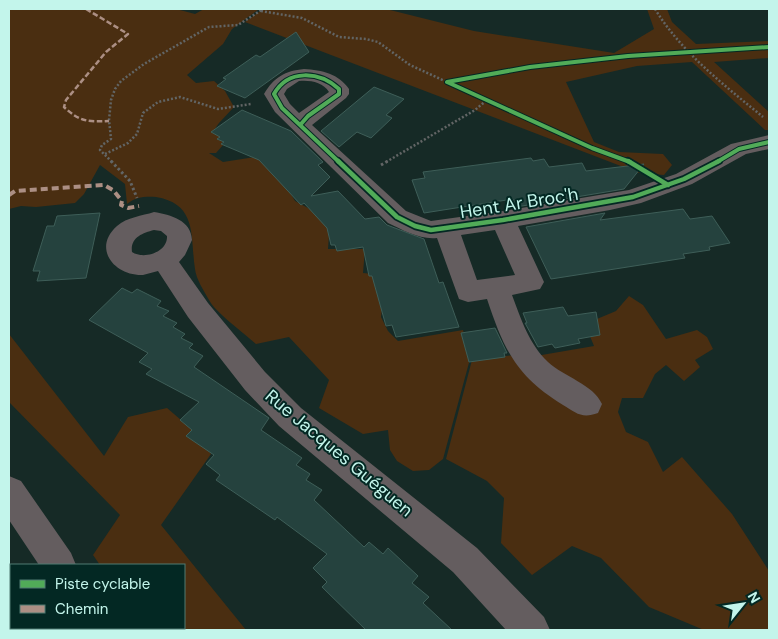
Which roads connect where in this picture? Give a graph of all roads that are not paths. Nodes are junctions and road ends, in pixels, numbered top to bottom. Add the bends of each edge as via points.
1 (301, 124) dead end
2 (769, 142) edge
3 (503, 220) junction
4 (446, 228) junction
5 (164, 260) junction
6 (496, 288) junction
7 (587, 404) dead end
8 (9, 492) edge
9 (58, 564) edge
10 (531, 630) edge

1 - 4 street, Hent Ar Broc'h via 397,217 431,230
2 - 3 street, Hent Ar Broc'h via 739,149 710,167 633,197
3 - 4 street, Hent Ar Broc'h
3 - 6 street, Hent Ar Broc'h via 530,282
4 - 6 street, Hent Ar Broc'h via 468,292
5 - 5 street via 180,242 180,235 171,225 144,222 126,232 117,246 123,260 141,266
5 - 10 street, Rue Jacques Guéguen via 198,310 255,382 290,417 465,560
6 - 7 street via 521,350 531,364
8 - 9 street

